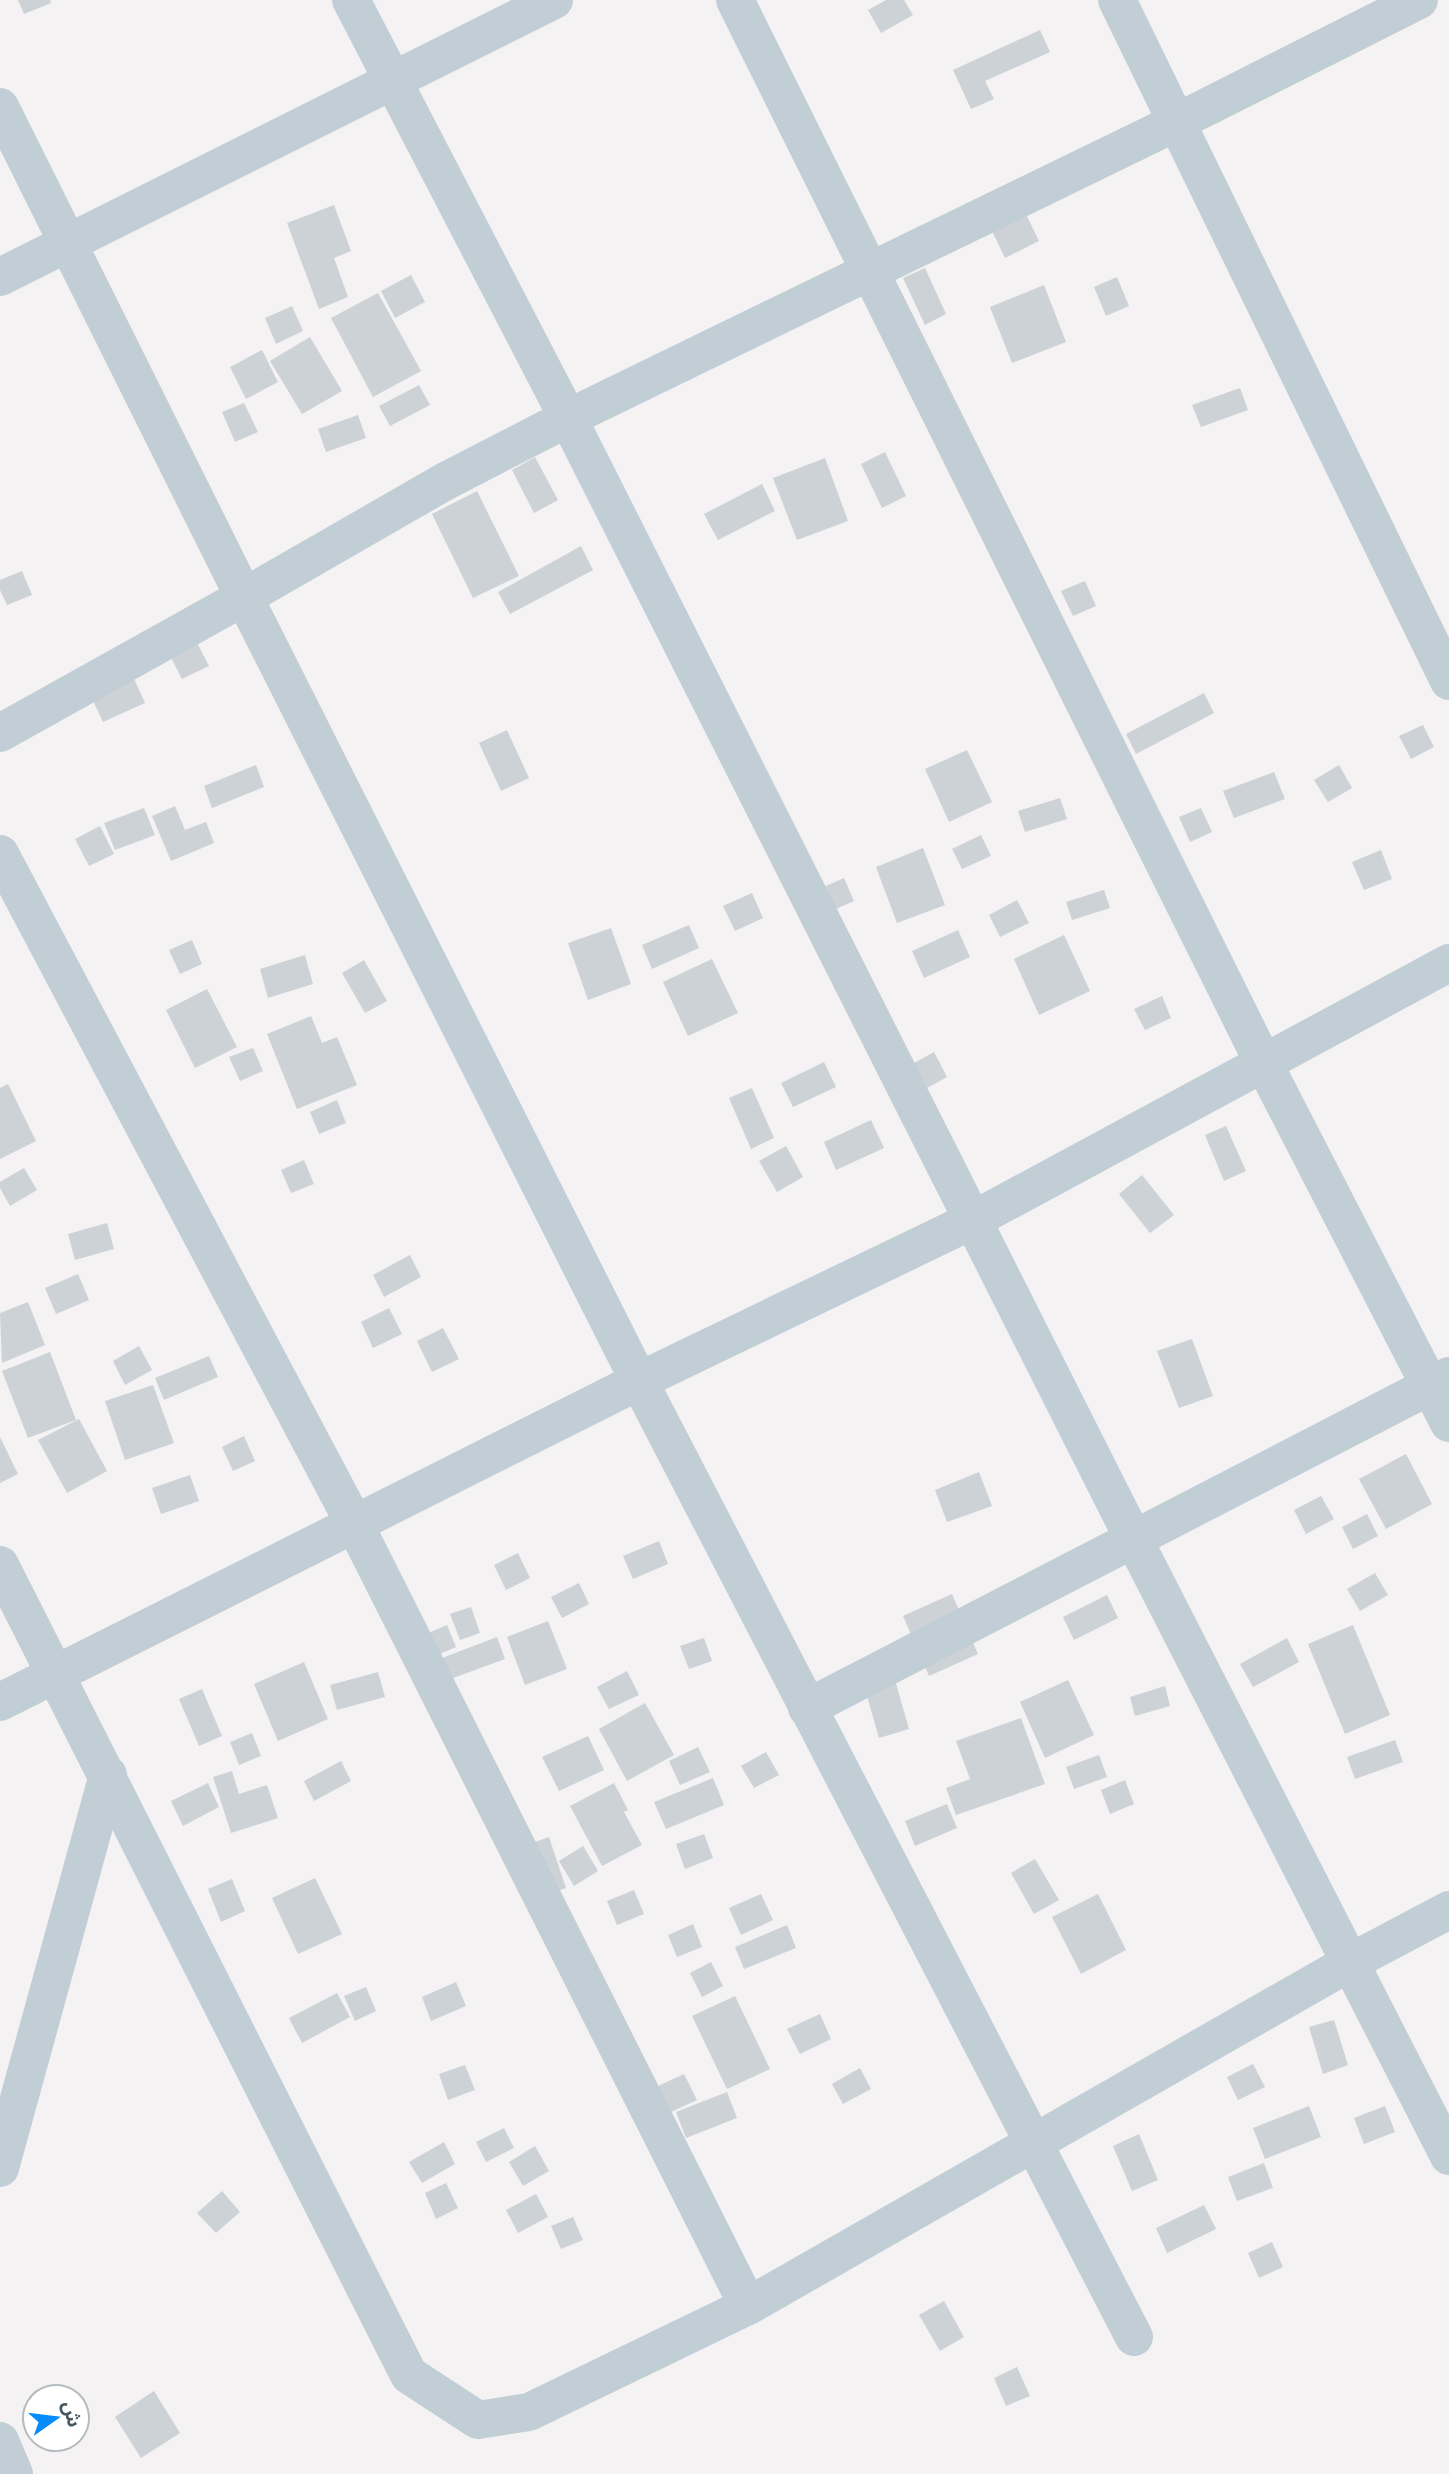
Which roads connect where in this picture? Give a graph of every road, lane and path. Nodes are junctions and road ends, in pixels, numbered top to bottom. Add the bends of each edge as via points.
1 (351, 0) edge
2 (554, 0) edge
3 (735, 0) edge
4 (1117, 0) edge
5 (1419, 0) edge
6 (393, 82) junction
7 (0, 107) edge
8 (1177, 122) junction
9 (66, 244) junction
10 (872, 272) junction
11 (0, 277) edge
12 (568, 418) junction
13 (244, 597) junction
14 (1449, 681) edge
15 (0, 733) edge
16 (0, 854) edge
17 (1449, 963) edge
18 (1264, 1064) junction
19 (972, 1220) junction
20 (639, 1381) junction
21 (1439, 1381) edge
22 (1449, 1423) edge
23 (354, 1522) junction
24 (1133, 1538) junction
25 (0, 1565) edge
26 (56, 1673) junction
27 (0, 1702) edge
28 (807, 1708) junction
29 (108, 1775) junction
30 (1449, 1910) edge
31 (1349, 1963) junction
32 (1032, 2142) junction
33 (1449, 2156) edge
34 (0, 2168) edge
35 (748, 2306) junction
36 (1134, 2337) dead end
37 (0, 2441) edge
38 (14, 2474) edge

1 - 6 street
2 - 6 street
3 - 10 street
4 - 8 street
5 - 8 street
6 - 9 street
6 - 12 street
7 - 9 street
8 - 10 street
8 - 14 street
9 - 11 street
9 - 13 street
10 - 12 street
10 - 18 street
12 - 13 street via 444,482
12 - 19 street
13 - 15 street
13 - 20 street
16 - 23 street
17 - 18 street
18 - 19 street
18 - 21 street
19 - 20 street
19 - 24 street
20 - 23 street
20 - 28 street
21 - 22 street
21 - 24 street
23 - 26 street
23 - 35 street
24 - 28 street
24 - 31 street
25 - 26 street
26 - 27 street
26 - 29 street
28 - 32 street
29 - 34 street
29 - 35 street via 409,2375 478,2420 529,2412
30 - 31 street
31 - 32 street
31 - 33 street
32 - 35 street
32 - 36 street
37 - 38 street

